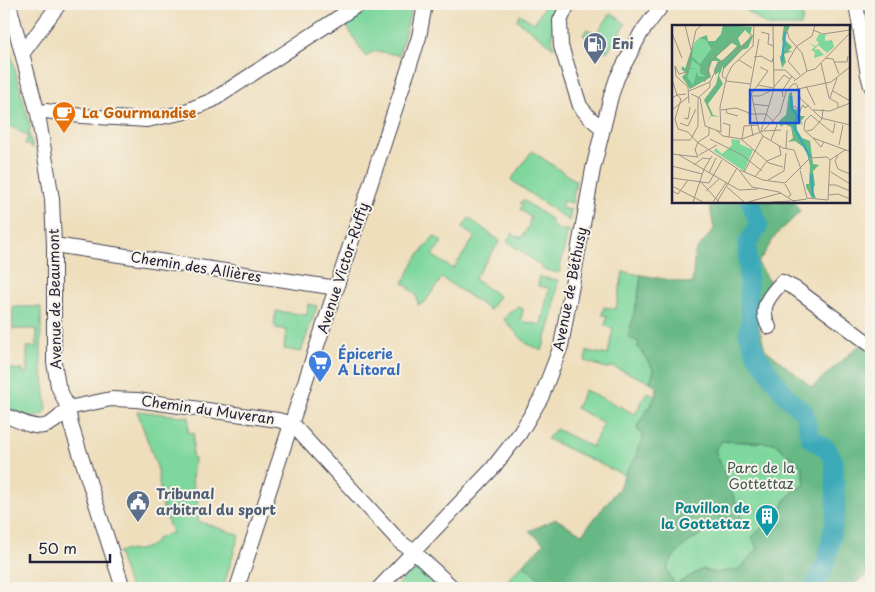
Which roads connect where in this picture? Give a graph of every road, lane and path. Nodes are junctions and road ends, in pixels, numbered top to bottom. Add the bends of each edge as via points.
1 (59, 4) edge
2 (359, 4) edge
3 (425, 4) edge
4 (568, 4) edge
5 (663, 4) edge
6 (856, 4) edge
7 (8, 5) edge
8 (22, 54) junction
9 (871, 86) edge
10 (38, 114) junction
11 (602, 128) junction
12 (54, 245) junction
13 (337, 288) junction
14 (769, 327) dead end
15 (871, 345) edge
16 (68, 408) junction
17 (4, 415) edge
18 (292, 424) junction
19 (414, 552) junction
20 (123, 588) edge
21 (237, 588) edge
22 (379, 588) edge
23 (453, 588) edge

1 - 8 street
2 - 10 street via 213,100 181,113 147,120 46,111
3 - 13 street, Avenue Victor-Ruffy via 419,37
4 - 11 street via 560,21 561,46 580,106
5 - 11 street, Avenue de Béthusy via 643,30 617,78
6 - 9 street
7 - 8 street, Avenue de Beaumont
8 - 10 street, Avenue de Beaumont
10 - 12 street, Avenue de Beaumont via 52,199
11 - 19 street, Avenue de Béthusy via 561,346 540,398 520,433 492,469
12 - 13 street, Chemin des Allières
12 - 16 street, Avenue de Beaumont via 54,362 58,386
13 - 18 street, Avenue Victor-Ruffy
14 - 15 street via 764,319 764,308 782,282
16 - 17 street via 49,426 35,427
16 - 18 street, Chemin du Muveran via 111,399 137,400
16 - 20 street, Avenue de Beaumont
18 - 19 street, Chemin du Muveran via 400,542
18 - 21 street, Avenue Victor-Ruffy
19 - 22 street, Avenue de Béthusy
19 - 23 street, Chemin du Muveran

